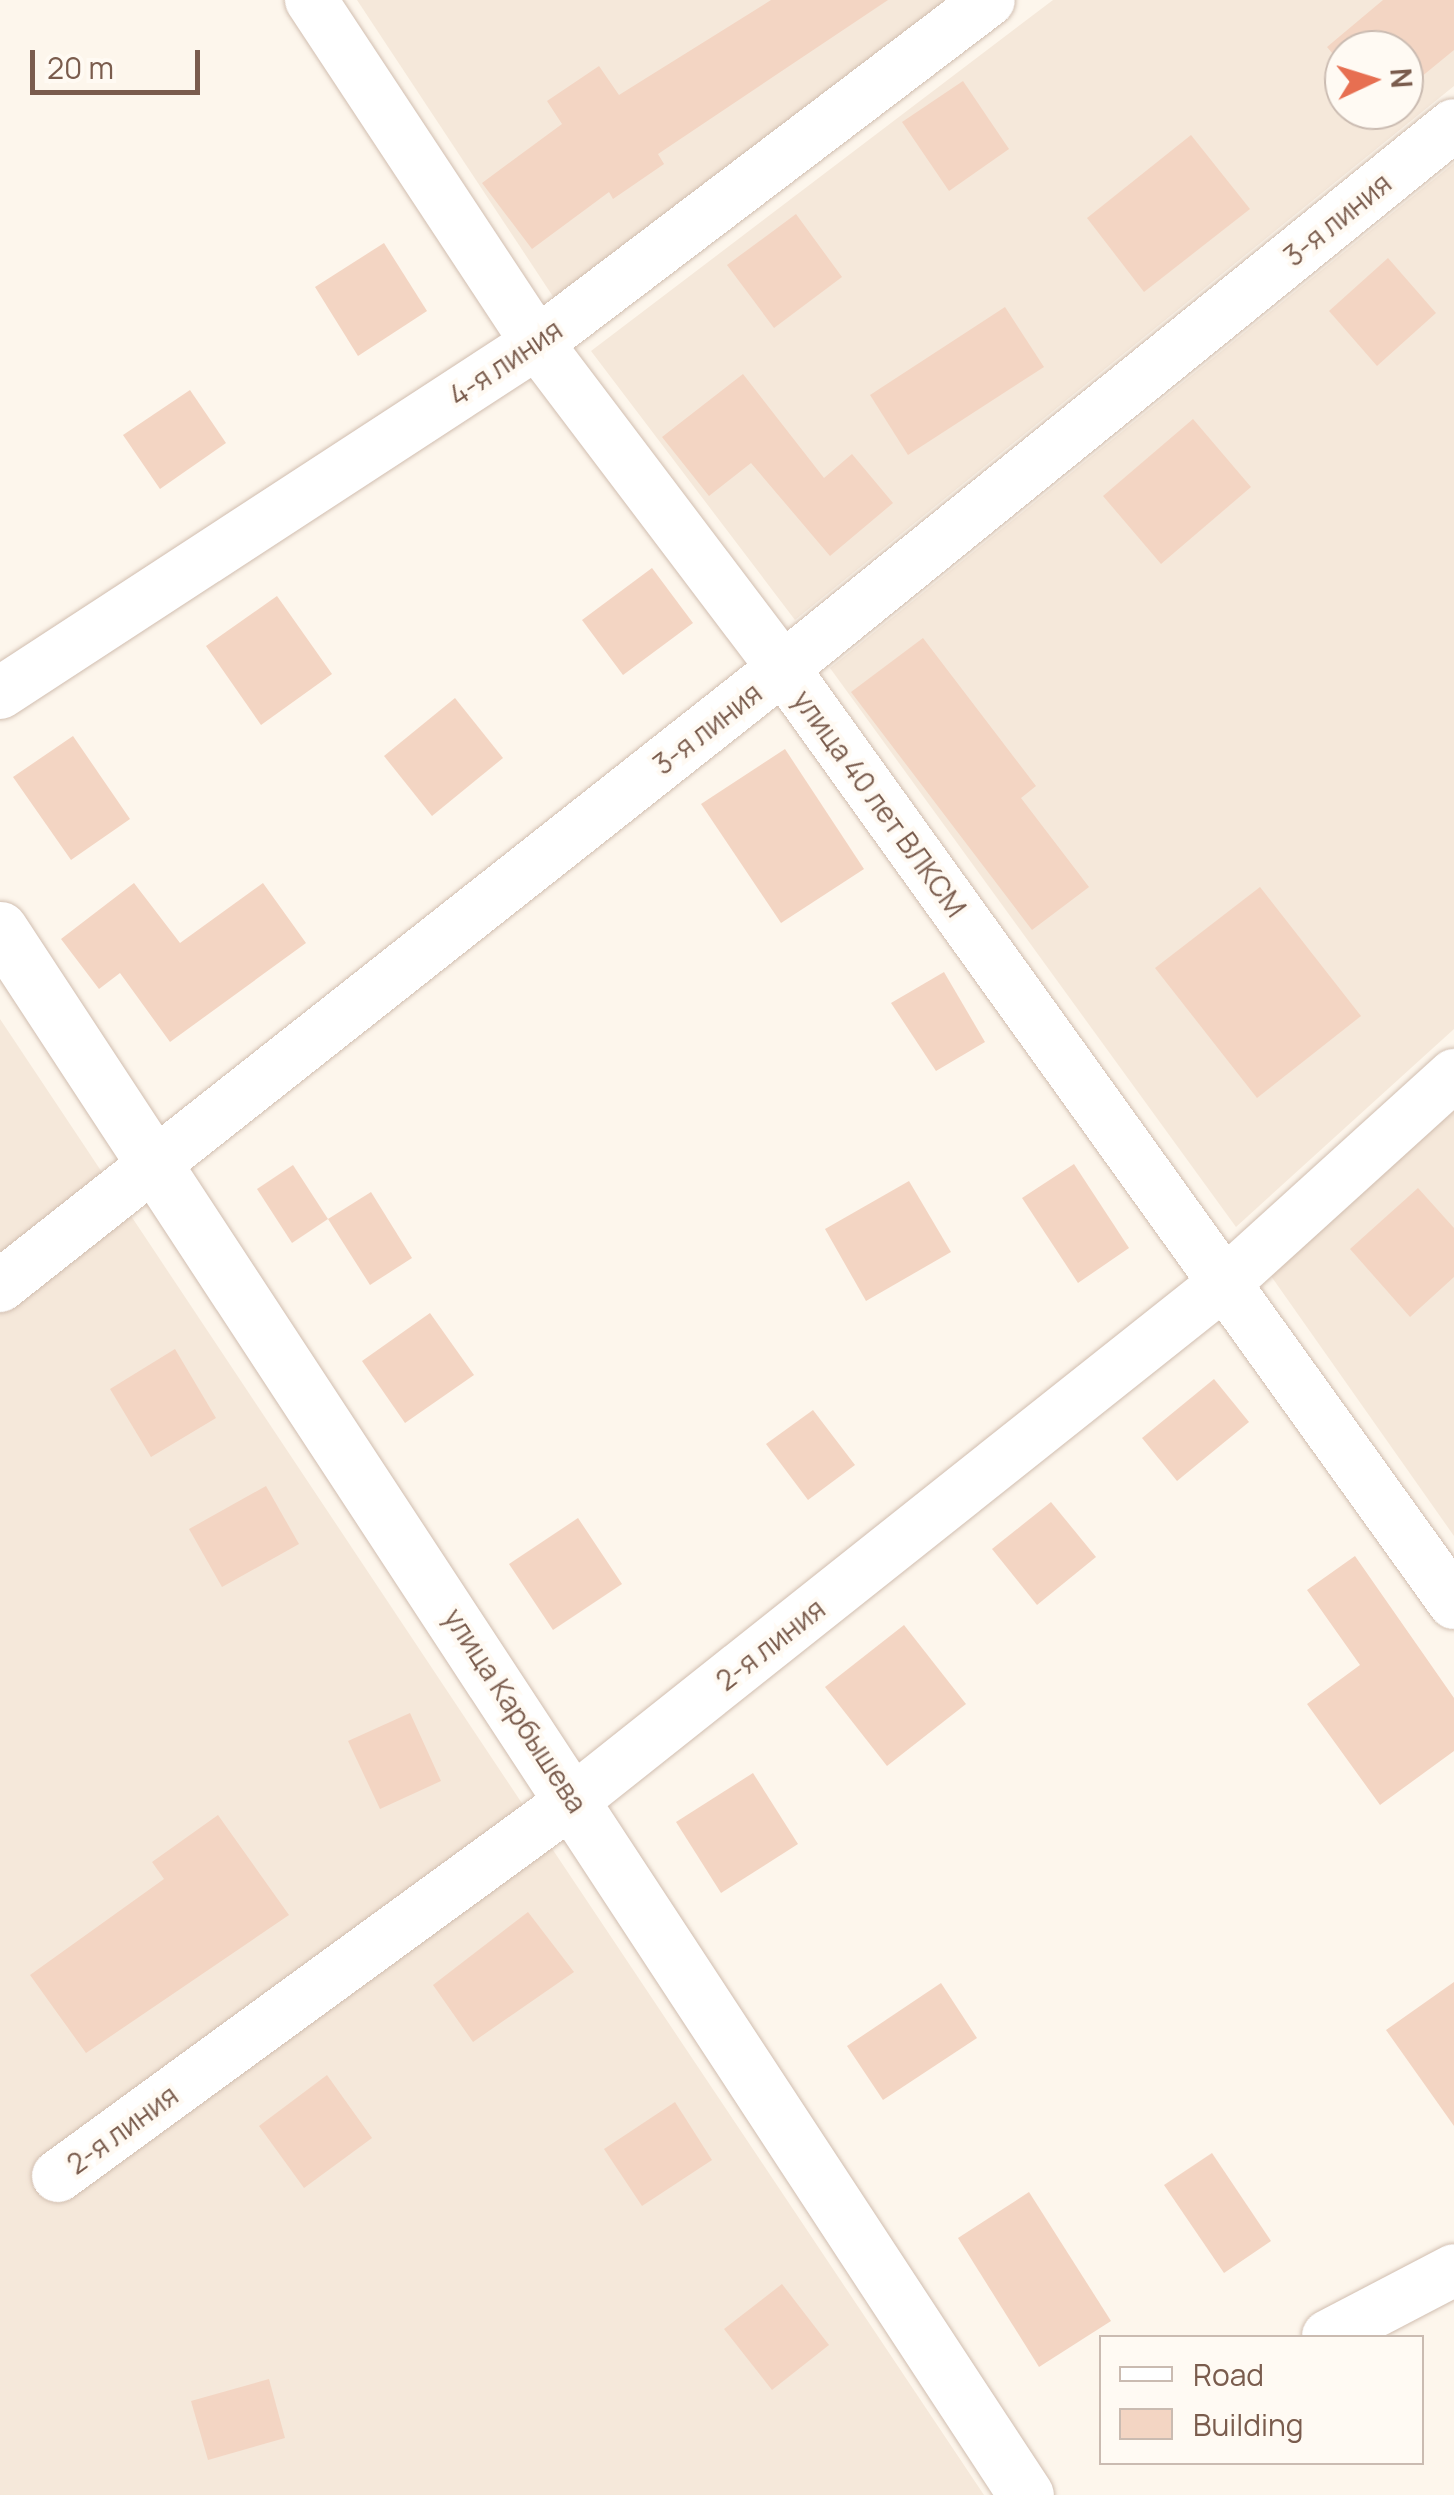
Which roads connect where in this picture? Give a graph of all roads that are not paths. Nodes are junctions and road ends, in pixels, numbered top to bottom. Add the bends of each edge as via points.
1 (311, 0) edge
2 (989, 0) edge
3 (1454, 125) edge
4 (537, 343) junction
5 (783, 668) junction
6 (0, 693) edge
7 (0, 929) edge
8 (1454, 1075) edge
9 (155, 1163) junction
10 (1227, 1281) junction
11 (0, 1286) edge
12 (1454, 1603) edge
13 (575, 1799) junction
14 (58, 2176) dead end
15 (1454, 2270) edge
16 (1330, 2335) edge
17 (1026, 2495) edge

1 - 4 street, улица 40 лет ВЛКСМ
2 - 4 street, 4-я линия
3 - 5 street, 3-я линия
4 - 5 street, улица 40 лет ВЛКСМ
4 - 6 street, 4-я линия
5 - 9 street, 3-я линия
5 - 10 street, улица 40 лет ВЛКСМ
7 - 9 street, улица Карбышева
8 - 10 street, 2-я линия
9 - 11 street, 3-я линия
9 - 13 street, улица Карбышева
10 - 12 street, улица 40 лет ВЛКСМ
10 - 13 street, 2-я линия
13 - 14 street, 2-я линия
13 - 17 street, улица Карбышева
15 - 16 street

